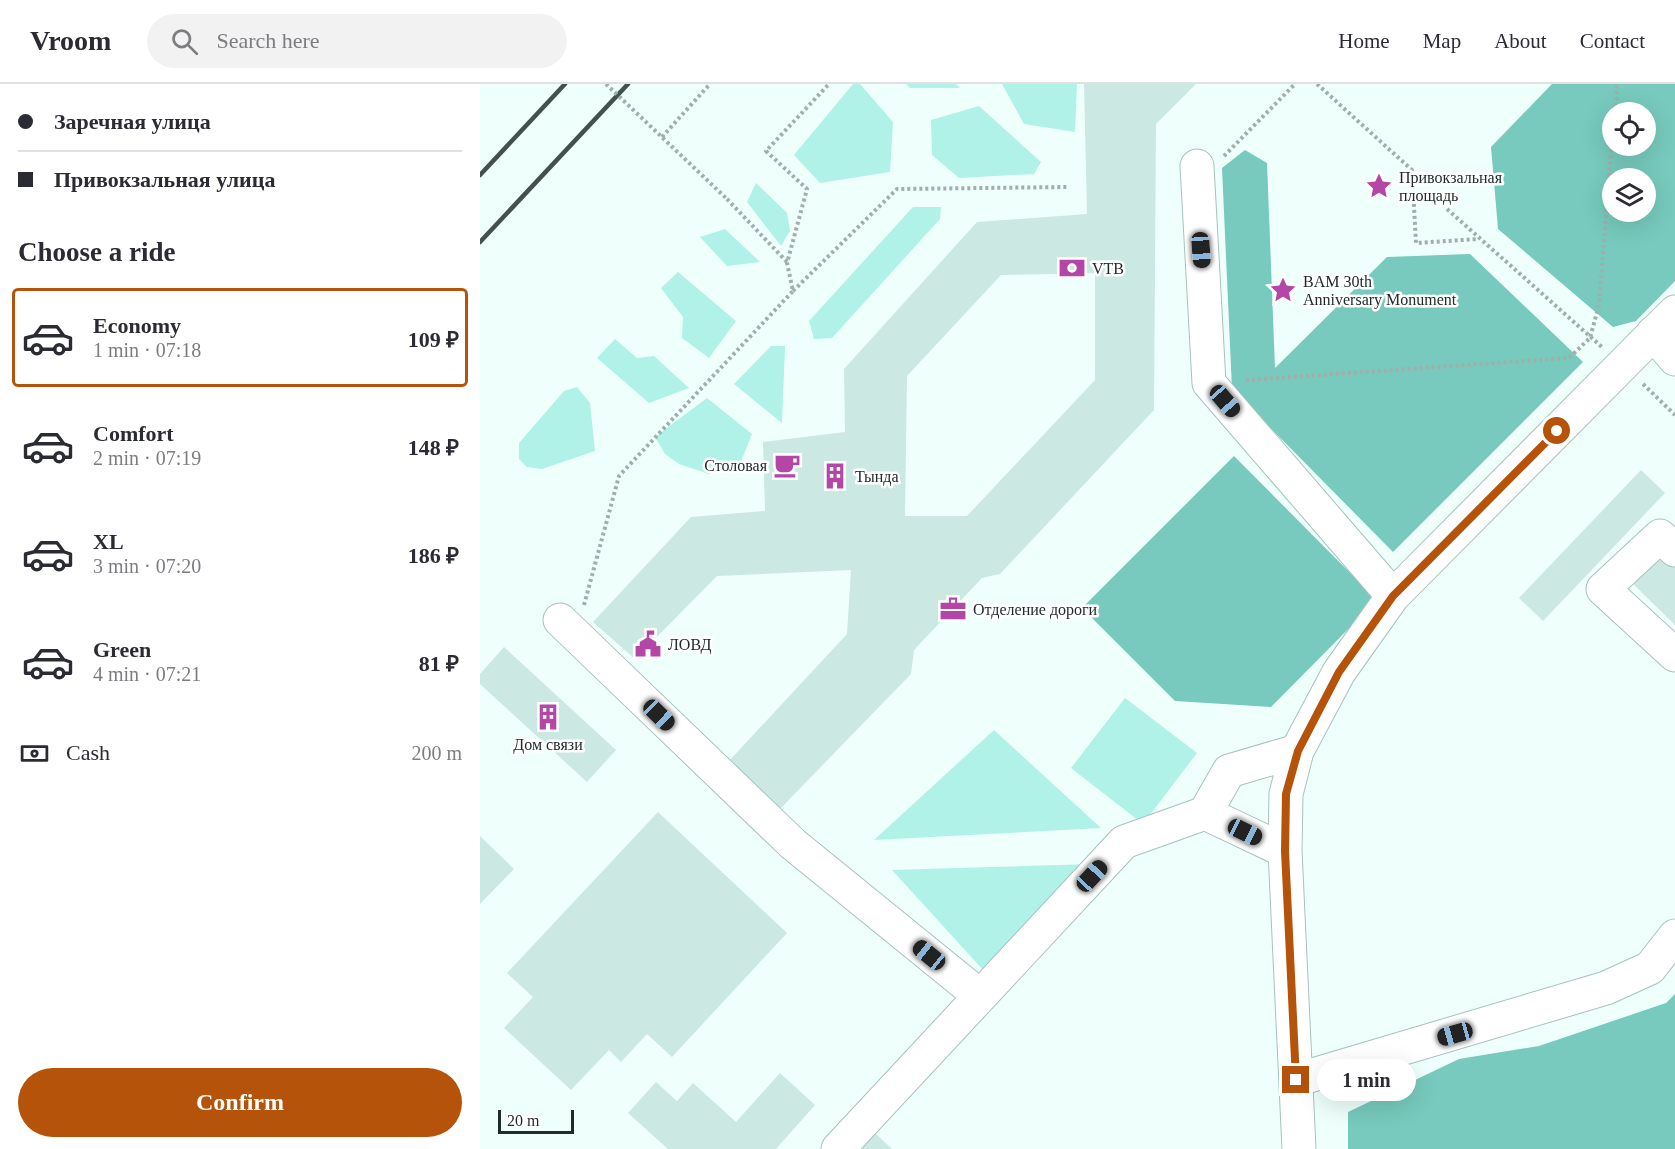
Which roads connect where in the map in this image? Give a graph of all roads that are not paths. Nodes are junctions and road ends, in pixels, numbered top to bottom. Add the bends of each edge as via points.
1 (1197, 175) road end
2 (1664, 322) edge
3 (1675, 359) edge
4 (1675, 550) edge
5 (1393, 596) junction
6 (568, 627) road end
7 (1675, 655) edge
8 (1298, 751) junction
9 (1205, 813) junction
10 (1285, 851) junction
11 (1675, 936) edge
12 (980, 996) junction
13 (1296, 1080) junction
14 (838, 1149) edge
15 (1299, 1149) edge

1 - 5 street via 1209,383
2 - 3 street
2 - 5 street
4 - 7 street via 1660,536 1603,589
5 - 8 street via 1339,672
6 - 12 street via 793,844
8 - 9 street via 1229,771
8 - 10 street via 1286,794
9 - 10 street
9 - 12 street via 1124,842
10 - 13 street
11 - 13 street via 1650,968 1606,988
12 - 14 street
13 - 15 street

